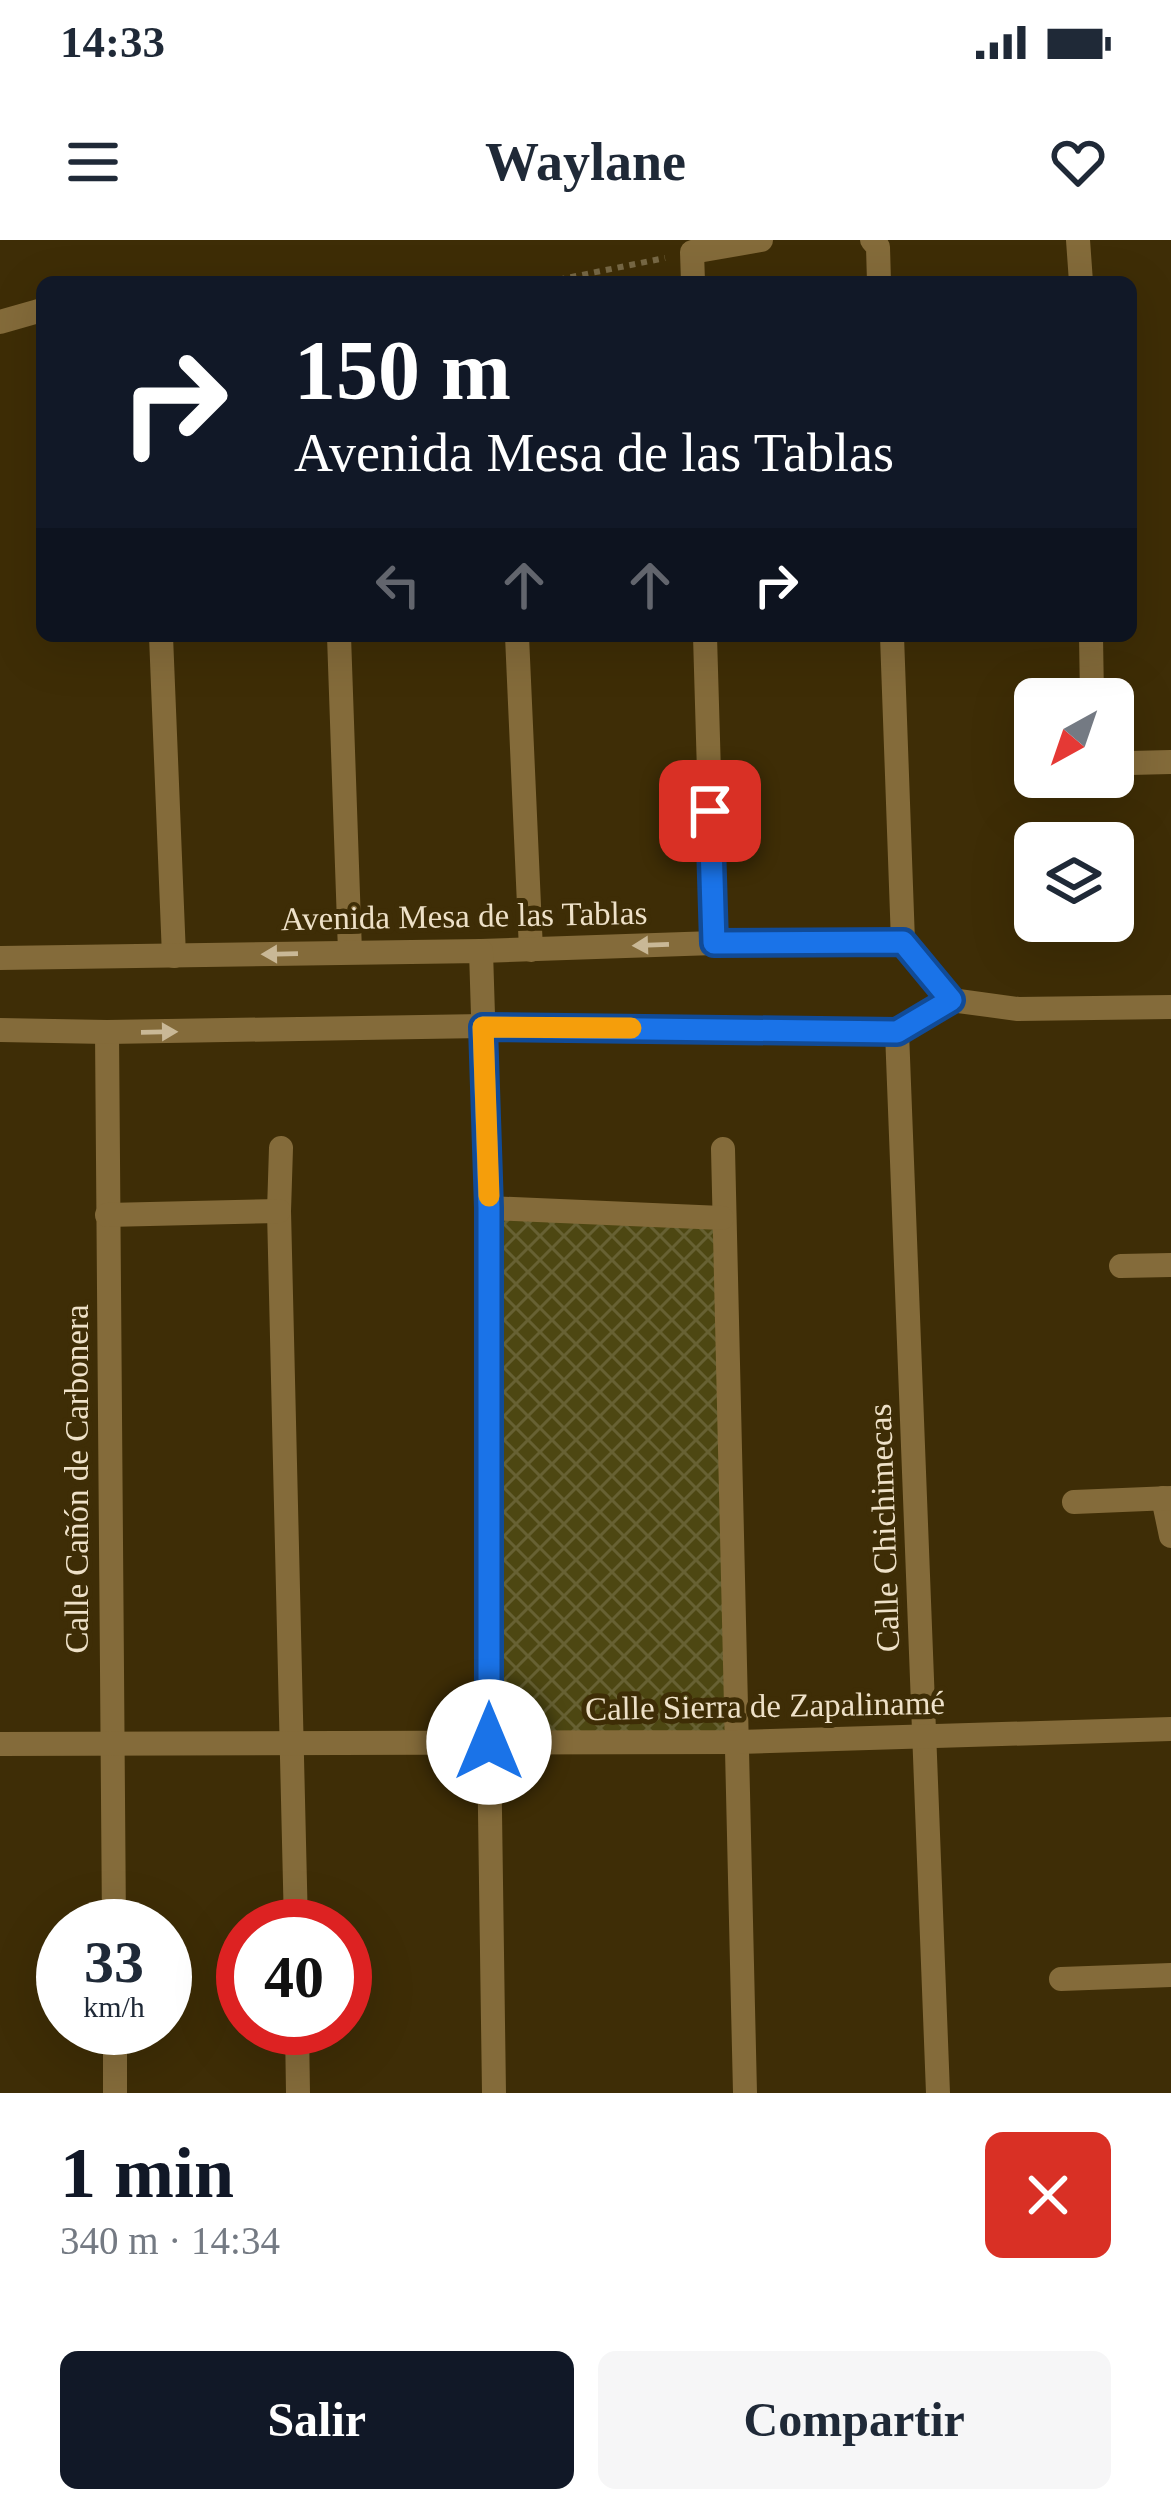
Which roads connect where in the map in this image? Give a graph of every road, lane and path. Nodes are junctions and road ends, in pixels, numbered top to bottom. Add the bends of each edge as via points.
1 (761, 240) edge
2 (1078, 240) edge
3 (875, 244) edge
4 (692, 252) junction
5 (576, 276) edge
6 (693, 276) edge
7 (878, 276) edge
8 (1081, 276) edge
9 (36, 312) edge
10 (0, 322) edge
11 (161, 642) edge
12 (339, 642) edge
13 (517, 642) edge
14 (705, 642) edge
15 (892, 642) edge
16 (1091, 642) edge
17 (1092, 678) edge
18 (1171, 762) edge
19 (1134, 763) edge
20 (903, 942) junction
21 (714, 943) junction
22 (531, 950) junction
23 (481, 951) junction
24 (350, 952) junction
25 (174, 956) junction
26 (0, 958) edge
27 (951, 1000) junction
28 (1171, 1006) edge
29 (483, 1027) junction
30 (0, 1030) edge
31 (107, 1032) junction
32 (897, 1032) junction
33 (281, 1148) dead end
34 (723, 1149) dead end
35 (489, 1208) junction
36 (279, 1211) junction
37 (107, 1215) junction
38 (722, 1218) junction
39 (1171, 1265) edge
40 (1121, 1266) dead end
41 (1167, 1498) edge
42 (1074, 1502) dead end
43 (1171, 1536) edge
44 (1171, 1729) edge
45 (925, 1737) junction
46 (294, 1742) junction
47 (489, 1742) junction
48 (737, 1742) junction
49 (112, 1743) junction
50 (0, 1744) edge
51 (114, 1899) edge
52 (296, 1899) edge
53 (1171, 1975) edge
54 (1061, 1979) dead end
55 (115, 2055) edge
56 (298, 2055) edge
57 (115, 2093) edge
58 (298, 2093) edge
59 (494, 2093) edge
60 (745, 2093) edge
61 (938, 2093) edge

1 - 4 street
2 - 8 street
3 - 7 street
4 - 5 path
4 - 6 street
9 - 10 street
11 - 25 street
12 - 24 street
13 - 22 street
14 - 21 street
15 - 20 street
16 - 17 street
18 - 19 street
20 - 21 street, Avenida Mesa de las Tablas
20 - 27 street
21 -> 22 street, Avenida Mesa de las Tablas
22 - 23 street, Avenida Mesa de las Tablas
23 - 24 street, Avenida Mesa de las Tablas
23 - 29 street
24 -> 25 street, Avenida Mesa de las Tablas
25 - 26 street, Avenida Mesa de las Tablas
27 - 28 street via 1018,1009
27 - 32 street
31 -> 29 street
29 - 32 street
29 - 35 street
30 - 31 street
31 - 37 street, Calle Cañón de Carbonera
32 - 45 street, Calle Chichimecas
33 - 36 street
34 - 38 street
35 - 38 street
35 - 47 street
36 - 37 street
36 - 46 street
37 - 49 street, Calle Cañón de Carbonera
38 - 48 street
39 - 40 street
41 - 42 street
41 - 43 street
44 - 45 street, Calle Sierra de Zapalinamé
45 - 48 street, Calle Sierra de Zapalinamé
45 - 61 street, Calle Chichimecas
46 - 47 street, Calle Sierra de Zapalinamé
46 - 49 street, Calle Sierra de Zapalinamé
46 - 52 street
47 - 48 street, Calle Sierra de Zapalinamé
47 - 59 street
48 - 60 street
49 - 50 street, Calle Sierra de Zapalinamé
49 - 51 street, Calle Cañón de Carbonera
53 - 54 street
55 - 57 street
56 - 58 street

